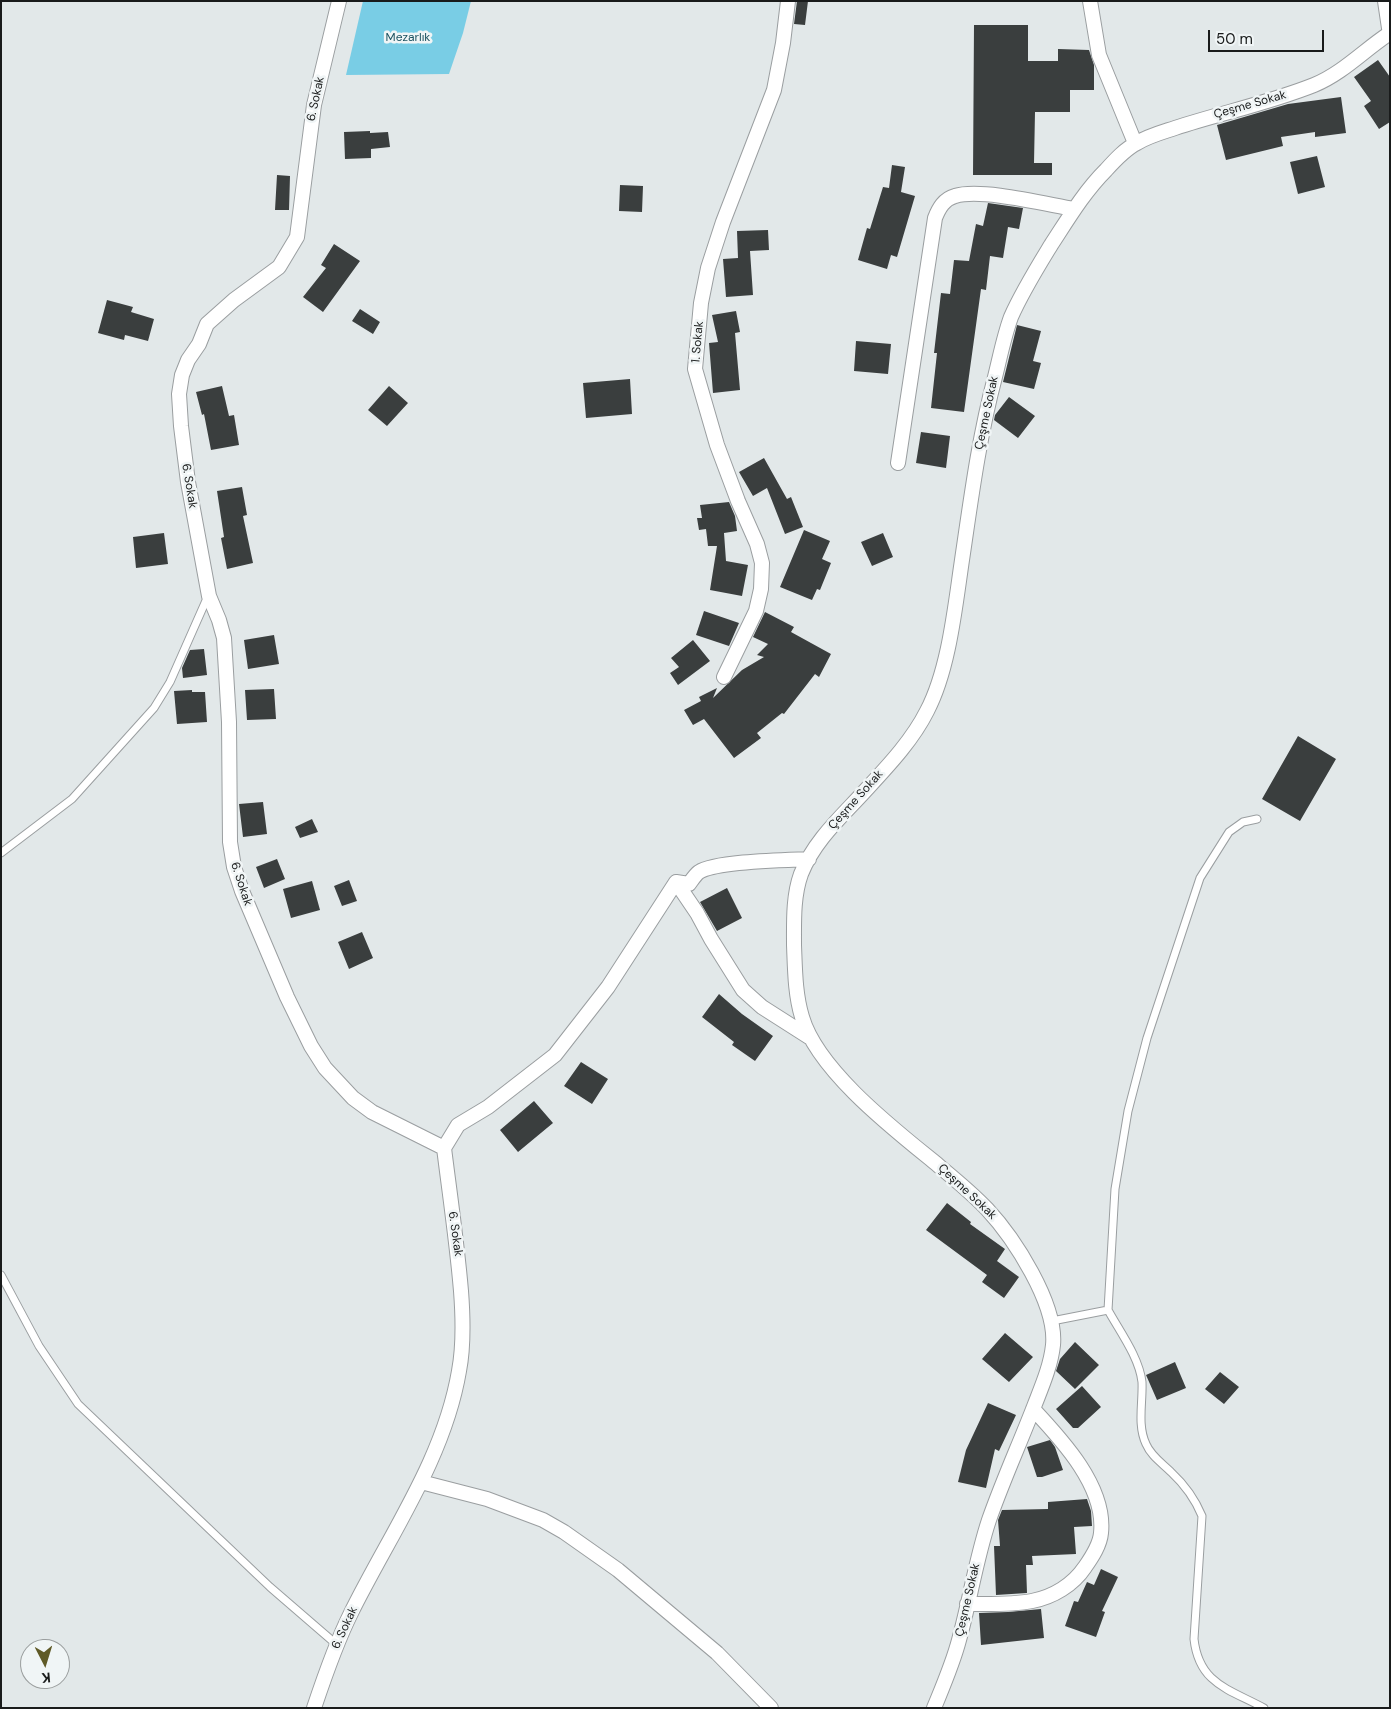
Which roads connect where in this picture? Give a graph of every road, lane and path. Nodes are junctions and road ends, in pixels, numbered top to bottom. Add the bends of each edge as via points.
1 (339, 1) edge
2 (788, 1) edge
3 (1090, 1) edge
4 (1385, 1) edge
5 (1389, 34) edge
6 (1135, 143) junction
7 (1074, 209) junction
8 (898, 463) dead end
9 (209, 596) junction
10 (724, 677) dead end
11 (1257, 819) dead end
12 (1, 853) edge
13 (809, 859) junction
14 (676, 882) junction
15 (809, 1037) junction
16 (444, 1148) junction
17 (1, 1275) edge
18 (1108, 1310) junction
19 (1052, 1321) junction
20 (1033, 1409) junction
21 (421, 1482) junction
22 (967, 1604) junction
23 (336, 1644) junction
24 (314, 1708) edge
25 (771, 1708) edge
26 (934, 1708) edge
27 (1264, 1708) edge

1 - 9 street, 6. Sokak via 314,105 297,237 278,267 207,324 182,375 179,394 183,444
2 - 10 street, 1. Sokak via 774,90 723,222 701,303 695,369 717,445 762,563 756,611
3 - 6 street via 1098,55
4 - 5 street
5 - 6 street, Çeşme Sokak via 1334,76 1290,94
6 - 7 street, Çeşme Sokak via 1106,169
7 - 8 street via 969,194 954,196 941,204 935,218
7 - 13 street, Çeşme Sokak via 1032,275 1012,316 1004,342 987,410 950,632 936,691 915,732 839,817
9 - 12 lane via 170,682 154,708 72,799
9 - 16 street, 6. Sokak via 219,620 226,657 230,842 234,867 251,914 287,997 325,1068 353,1098 372,1112
11 - 18 lane via 1243,822 1229,832 1200,878 1147,1038 1128,1110 1115,1189
13 - 14 street via 731,864 699,872 689,884
13 - 15 street, Çeşme Sokak via 796,893 794,923 797,994
14 - 15 street via 743,990 762,1007
14 - 16 street via 608,987 556,1055 488,1107 458,1125
15 - 19 street, Çeşme Sokak via 853,1092 989,1211 1010,1237 1037,1283
16 - 21 street, 6. Sokak via 458,1248 462,1340 455,1392
17 - 23 lane via 39,1346 78,1404 270,1587
18 - 19 lane
18 - 27 lane via 1138,1361 1142,1382 1141,1425 1145,1442 1152,1454 1186,1486 1202,1516 1195,1651 1203,1670 1213,1681
19 - 20 street, Çeşme Sokak via 1053,1346
20 - 22 street, Çeşme Sokak via 989,1521
20 - 22 street via 1061,1439 1083,1471 1100,1512 1101,1534 1097,1546 1081,1574 1049,1596 1032,1601
21 - 23 street, 6. Sokak
21 - 25 street via 487,1499 543,1520 564,1532 618,1570 717,1653
22 - 26 street, Çeşme Sokak via 958,1643
23 - 24 street, 6. Sokak

